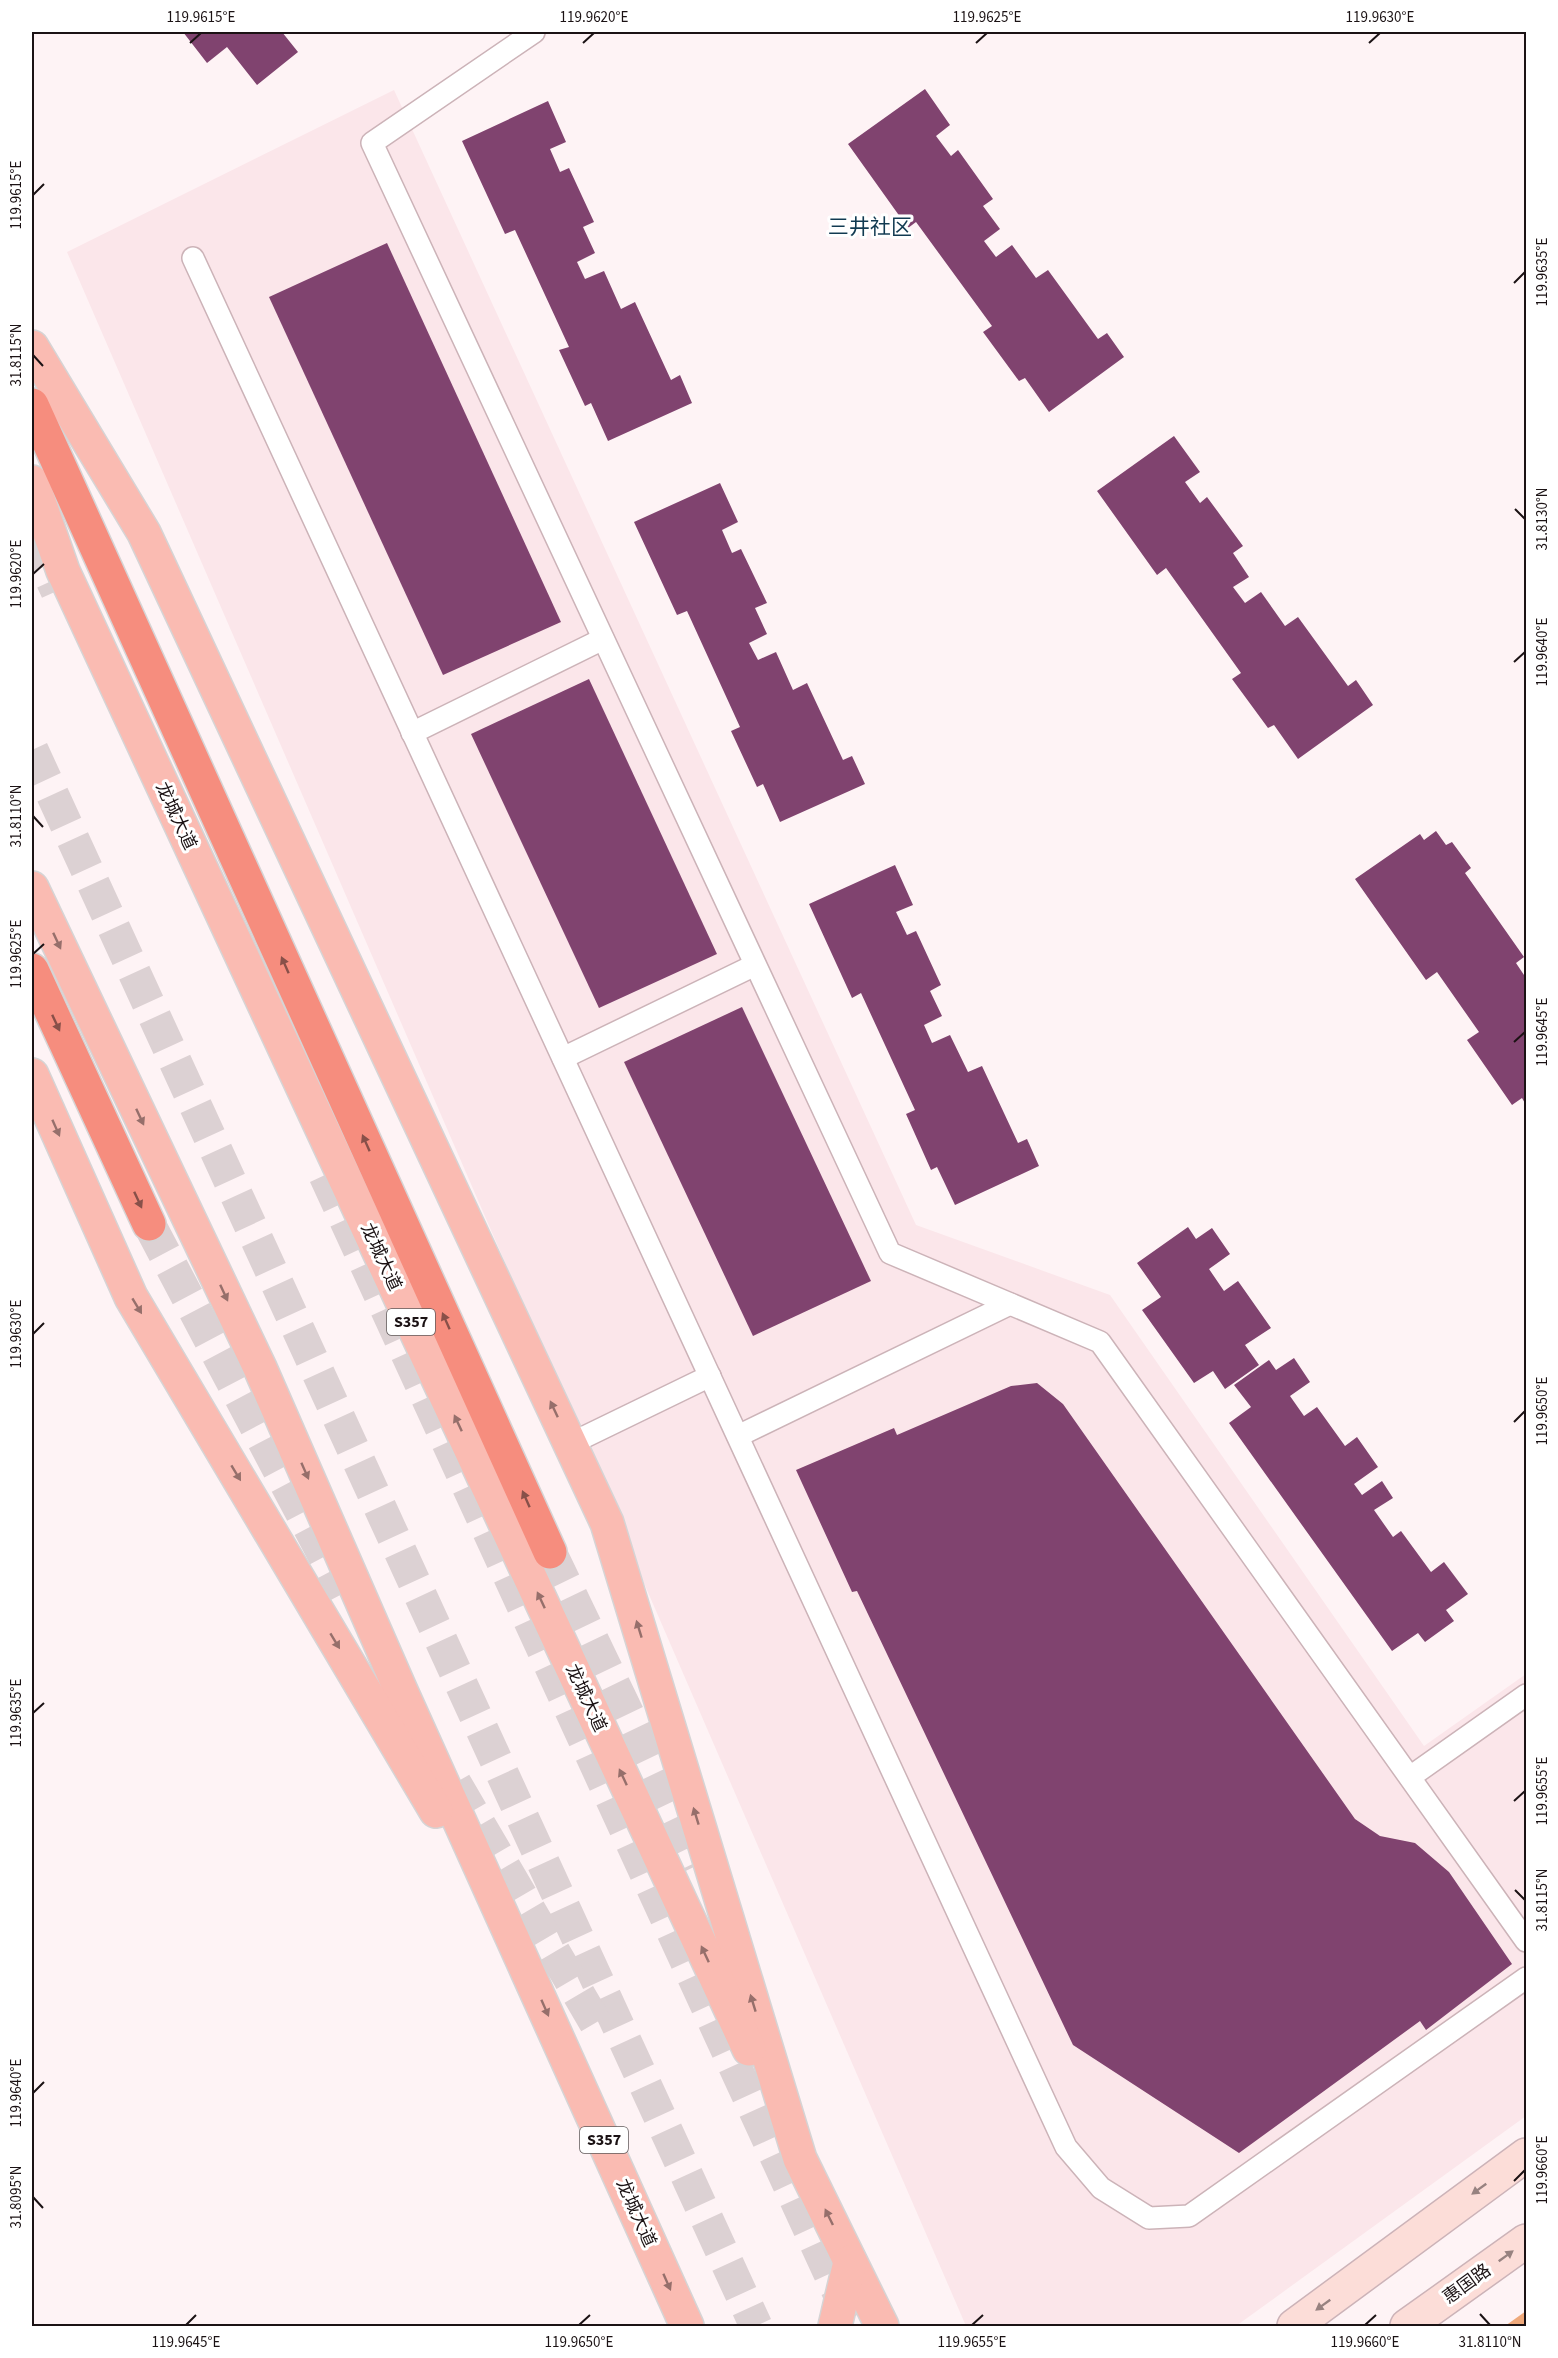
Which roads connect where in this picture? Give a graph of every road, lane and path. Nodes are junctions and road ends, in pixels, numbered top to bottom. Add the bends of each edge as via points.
1 (534, 32) edge
2 (193, 258) dead end
3 (32, 347) edge
4 (32, 405) edge
5 (32, 482) edge
6 (603, 639) junction
7 (412, 733) junction
8 (32, 888) edge
9 (755, 965) junction
10 (32, 970) edge
11 (563, 1058) junction
12 (32, 1075) edge
13 (148, 1224) tunnel mouth
14 (1010, 1304) junction
15 (710, 1376) junction
16 (738, 1436) junction
17 (570, 1444) junction
18 (550, 1552) tunnel mouth
19 (1527, 1695) edge
20 (1410, 1777) junction
21 (1527, 1941) edge
22 (521, 1954) junction
23 (1527, 1978) edge
24 (1527, 2155) edge
25 (800, 2159) junction
26 (1527, 2241) edge
27 (850, 2262) junction
28 (687, 2326) edge
29 (835, 2326) edge
30 (882, 2326) edge
31 (1294, 2326) edge
32 (1407, 2326) edge

1 - 6 lane via 372,143
2 - 7 lane
17 -> 3 main road via 144,533
18 -> 4 highway
25 -> 5 main road, 龙城大道 / S357 via 63,571
6 - 7 lane
6 - 9 lane
7 - 11 lane
8 -> 22 main road, 龙城大道 / S357 via 260,1368
9 - 11 lane
9 - 14 lane via 890,1254
10 -> 13 highway
11 - 15 lane
12 -> 22 main road via 132,1297
14 - 16 lane
14 - 20 lane via 1100,1342
15 - 16 lane
15 - 17 lane
16 - 23 lane via 1066,2147 1101,2188 1149,2218 1190,2216
25 -> 17 main road via 607,1523
19 - 20 lane
20 - 21 lane
22 -> 28 main road, 龙城大道 / S357
24 -> 31 street
27 -> 25 main road, S357
32 -> 26 street, 惠国路
27 - 29 main road
27 - 30 main road, S357

